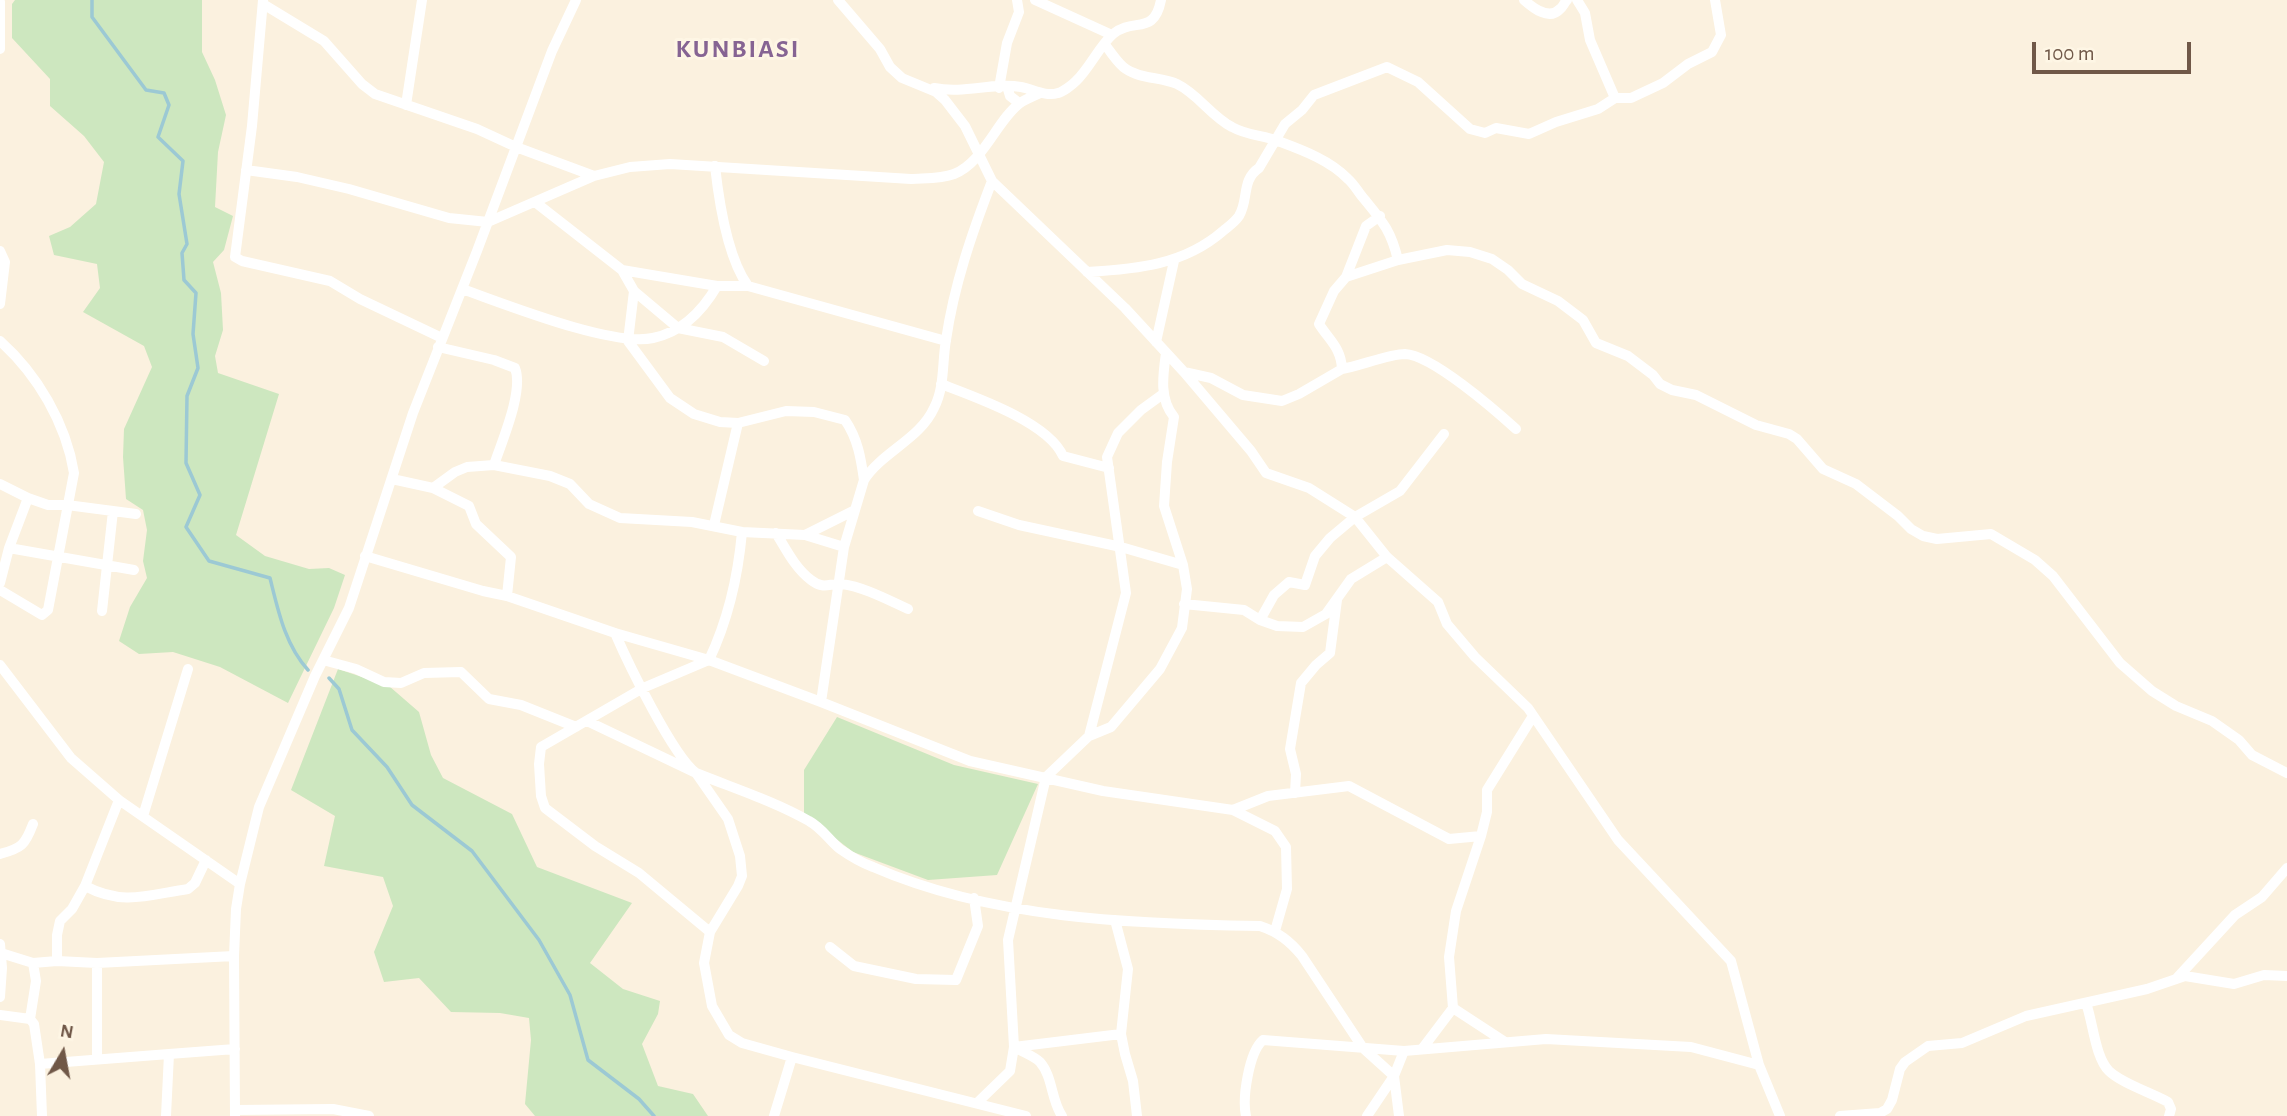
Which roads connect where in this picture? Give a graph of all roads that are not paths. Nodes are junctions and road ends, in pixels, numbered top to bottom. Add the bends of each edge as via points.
1 (576, 0) edge
2 (838, 0) edge
3 (1017, 0) edge
4 (1035, 0) edge
5 (1161, 0) edge
6 (1524, 0) edge
7 (1567, 0) edge
8 (1577, 0) edge
9 (1715, 0) edge
10 (0, 2) edge
11 (263, 2) edge
12 (419, 3) edge
13 (1112, 35) junction
14 (1105, 46) junction
15 (0, 49) edge
16 (925, 87) junction
17 (1003, 87) junction
18 (1040, 93) junction
19 (1615, 98) junction
20 (1019, 103) junction
21 (406, 105) junction
22 (1274, 139) junction
23 (516, 147) junction
24 (979, 154) junction
25 (715, 166) junction
26 (246, 170) junction
27 (594, 176) junction
28 (992, 181) junction
29 (535, 202) junction
30 (1380, 216) junction
31 (488, 222) junction
32 (0, 251) edge
33 (1398, 260) junction
34 (1174, 261) junction
35 (622, 270) junction
36 (1087, 272) junction
37 (1346, 277) junction
38 (717, 286) junction
39 (748, 286) junction
40 (462, 289) junction
41 (634, 291) junction
42 (0, 304) edge
43 (678, 328) junction
44 (0, 341) edge
45 (628, 341) junction
46 (946, 341) junction
47 (440, 342) junction
48 (1156, 342) junction
49 (1166, 353) junction
50 (764, 361) dead end
51 (1342, 369) junction
52 (1184, 372) junction
53 (941, 384) junction
54 (1163, 394) junction
55 (738, 423) junction
56 (1516, 429) dead end
57 (1444, 434) dead end
58 (494, 465) junction
59 (1109, 468) junction
60 (392, 479) junction
61 (864, 480) junction
62 (0, 484) edge
63 (433, 488) junction
64 (28, 498) junction
65 (67, 505) junction
66 (855, 510) junction
67 (113, 511) junction
68 (978, 511) dead end
69 (136, 514) dead end
70 (1355, 517) junction
71 (715, 525) junction
72 (742, 532) junction
73 (776, 533) junction
74 (805, 535) junction
75 (844, 547) junction
76 (1121, 547) junction
77 (9, 548) junction
78 (59, 555) junction
79 (366, 556) junction
80 (1387, 556) junction
81 (107, 563) junction
82 (1183, 565) junction
83 (134, 569) dead end
84 (0, 583) edge
85 (841, 584) junction
86 (0, 590) edge
87 (507, 596) junction
88 (1337, 599) junction
89 (1184, 604) junction
90 (908, 609) dead end
91 (102, 611) dead end
92 (1260, 620) junction
93 (615, 633) junction
94 (323, 660) junction
95 (709, 660) junction
96 (0, 666) edge
97 (188, 669) dead end
98 (643, 688) junction
99 (821, 702) junction
100 (1533, 716) junction
101 (587, 721) junction
102 (576, 727) junction
103 (1089, 736) junction
104 (696, 773) junction
105 (2287, 773) edge
106 (1046, 777) junction
107 (1295, 793) junction
108 (119, 800) junction
109 (1233, 810) junction
110 (143, 816) junction
111 (33, 824) dead end
112 (1481, 836) junction
113 (0, 854) edge
114 (206, 860) junction
115 (2287, 868) edge
116 (240, 884) junction
117 (85, 886) junction
118 (974, 898) junction
119 (1014, 908) junction
120 (1115, 920) junction
121 (710, 932) junction
122 (1275, 932) junction
123 (830, 947) dead end
124 (1, 948) edge
125 (234, 956) junction
126 (57, 961) junction
127 (97, 962) junction
128 (33, 963) junction
129 (2287, 976) edge
130 (2177, 978) junction
131 (0, 997) edge
132 (2085, 1003) junction
133 (1453, 1009) junction
134 (0, 1015) edge
135 (30, 1019) junction
136 (1121, 1034) junction
137 (1506, 1042) junction
138 (1014, 1047) junction
139 (1363, 1048) junction
140 (235, 1049) junction
141 (1422, 1049) junction
142 (1404, 1051) junction
143 (169, 1054) junction
144 (792, 1057) junction
145 (97, 1058) junction
146 (40, 1064) junction
147 (1759, 1065) junction
148 (1394, 1076) junction
149 (977, 1103) junction
150 (235, 1113) edge
151 (42, 1116) edge
152 (166, 1116) edge
153 (369, 1116) edge
154 (774, 1116) edge
155 (1026, 1116) edge
156 (1062, 1116) edge
157 (1137, 1116) edge
158 (1245, 1116) edge
159 (1367, 1116) edge
160 (1399, 1116) edge
161 (1780, 1116) edge
162 (1840, 1116) edge
163 (2169, 1116) edge

1 - 23 street
2 - 16 street via 890,67 902,78
3 - 17 street via 1019,12 1007,43
4 - 13 street
5 - 13 street via 1150,22
6 - 7 street via 1549,15
8 - 19 street
9 - 19 street via 1721,34 1712,52 1663,83 1631,98
10 - 15 street
11 - 21 street via 324,41 368,89
11 - 26 street
12 - 21 street
13 - 14 street
14 - 18 street via 1076,82 1057,93
14 - 22 street via 1127,70 1182,86 1232,127
16 - 17 street via 952,92
16 - 24 street via 945,100
17 - 18 street
17 - 20 street
18 - 20 street
19 - 22 street via 1598,109 1529,134 1496,128 1485,133 1470,130 1418,82 1387,67 1314,95
20 - 24 street
21 - 23 street
22 - 30 street via 1325,162 1349,179
22 - 34 street via 1247,180 1236,220 1198,250
23 - 27 street
23 - 31 street
24 - 25 street via 955,174 921,178
24 - 28 street
25 - 27 street via 630,167
25 - 39 street via 719,207 740,275
26 - 31 street via 349,189 449,218
26 - 47 street via 235,257 330,281
27 - 29 street
28 - 36 street
28 - 46 street via 969,240
29 - 31 street
29 - 35 street
30 - 33 street
30 - 37 street via 1366,226
31 - 40 street
32 - 42 street via 5,262
33 - 37 street
33 - 105 street via 1447,250 1492,259 1521,284 1558,300 1583,320 1596,343 1628,356 1660,384 1797,439 1823,469 1856,484 1911,530 1937,539 1991,534 2044,566 2120,663 2152,691 2218,725 2252,755
34 - 36 street
34 - 48 street
35 - 38 street
35 - 41 street
36 - 48 street
37 - 51 street via 1319,324 1337,347
38 - 39 street
38 - 43 street via 695,317
39 - 46 street
40 - 45 street
40 - 47 street
41 - 43 street
41 - 45 street
43 - 45 street via 654,338
43 - 50 street via 723,337
44 - 65 street via 34,378 71,455 74,473
45 - 55 street via 670,398 694,414
46 - 53 street
47 - 58 street via 515,368 513,407
47 - 60 street
48 - 49 street
49 - 52 street
49 - 54 street
51 - 52 street via 1282,401 1243,395 1211,378
51 - 56 street via 1402,354 1417,356 1479,396
52 - 70 street via 1266,473 1309,488
53 - 59 street via 1041,430 1058,443 1063,456
53 - 61 street via 929,418
54 - 59 street via 1118,433 1107,457
54 - 82 street via 1174,417 1164,506
55 - 61 street via 786,411 814,411 845,420 853,431
55 - 71 street
57 - 70 street via 1401,491
58 - 63 street via 467,467
58 - 71 street via 570,484 589,504 620,518
59 - 76 street
60 - 63 street
60 - 79 street
61 - 66 street
62 - 64 street
63 - 87 street via 469,506 476,524 511,557
64 - 65 street
64 - 77 street
65 - 67 street
65 - 78 street
66 - 74 street
66 - 75 street
67 - 69 street
67 - 81 street
68 - 76 street via 1019,525
70 - 80 street
70 - 92 street via 1315,556 1305,585 1289,582 1274,595
71 - 72 street
72 - 73 street
72 - 95 street via 731,596
73 - 74 street
73 - 85 street via 812,581 827,587
74 - 75 street
75 - 85 street
76 - 82 street
76 - 103 street via 1126,593
77 - 78 street
77 - 84 street
78 - 81 street
78 - 86 street via 48,610 42,615
79 - 87 street
79 - 94 street via 349,608
80 - 88 street via 1351,579
80 - 100 street via 1438,602 1447,624
81 - 83 street
81 - 91 street
82 - 89 street
85 - 90 street
85 - 99 street
87 - 93 street
88 - 92 street via 1326,614 1303,628
88 - 107 street via 1330,653 1301,683 1290,749
89 - 92 street via 1244,610
89 - 103 street via 1182,628 1160,669 1111,727
93 - 95 street
93 - 98 street
94 - 102 street via 384,682 401,682 424,673 461,672 489,699 521,705
94 - 116 street via 259,807
95 - 98 street
95 - 99 street
96 - 108 street via 71,758
97 - 110 street
98 - 101 street
98 - 104 street via 682,760
99 - 106 street via 970,761
100 - 112 street via 1487,790 1488,812
100 - 147 street via 1618,840 1731,961
101 - 102 street
101 - 104 street
102 - 121 street via 541,747 540,786 545,808 639,873
103 - 106 street
104 - 118 street via 795,813 870,866
104 - 121 street via 728,819 742,876
106 - 109 street via 1102,791
106 - 119 street
107 - 109 street via 1268,796
107 - 112 street via 1349,786 1449,839
108 - 110 street
108 - 117 street
109 - 122 street via 1275,831 1286,847 1287,889
110 - 114 street
111 - 113 street via 26,842
112 - 133 street via 1457,911 1449,957
114 - 116 street
114 - 117 street via 188,889 121,899
115 - 130 street via 2262,897 2235,915
116 - 125 street
117 - 126 street via 60,921
118 - 119 street
118 - 123 street via 978,926 956,980 916,979 853,966
119 - 120 street
119 - 138 street via 1008,940
120 - 122 street via 1150,925 1260,926
120 - 136 street via 1128,969
121 - 144 street via 704,962 712,1006 729,1035
122 - 139 street via 1293,944
124 - 128 street
124 - 131 street
125 - 127 street
125 - 140 street
126 - 127 street
126 - 128 street
127 - 145 street
128 - 135 street via 36,981
129 - 130 street via 2263,975 2234,984
130 - 132 street
132 - 162 street via 2026,1016 1962,1043 1928,1046 1900,1069 1887,1109
132 - 163 street via 2108,1071 2168,1102
133 - 137 street
133 - 141 street
134 - 135 street
135 - 146 street via 36,1028
136 - 138 street
136 - 157 street
137 - 141 street
137 - 147 street via 1546,1039 1691,1047
138 - 149 street via 1010,1071
138 - 156 street via 1040,1062
139 - 142 street
139 - 148 street
139 - 158 street via 1263,1040 1256,1046 1245,1090
140 - 143 street
140 - 150 street
141 - 142 street
142 - 148 street
143 - 145 street
143 - 152 street
144 - 149 street
144 - 154 street
145 - 146 street
146 - 151 street
147 - 161 street
148 - 159 street
148 - 160 street
149 - 155 street
150 - 153 street via 345,1110

